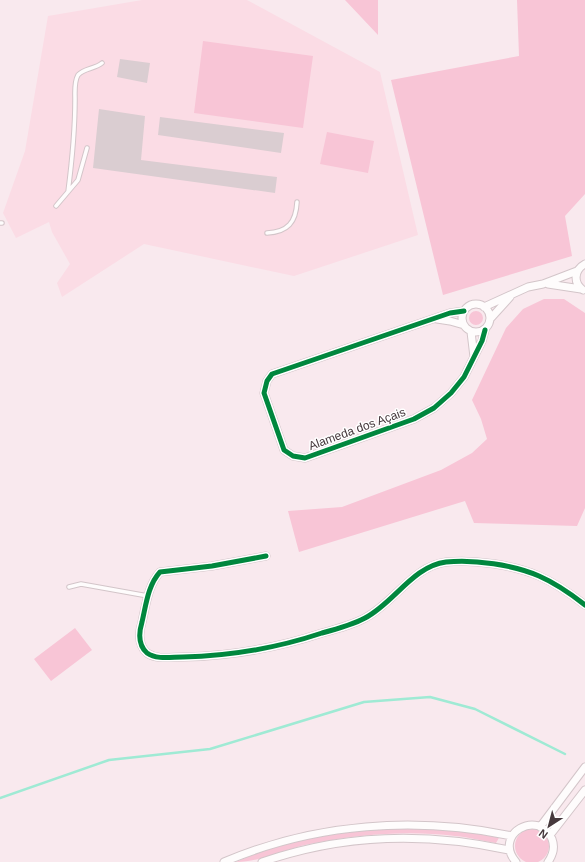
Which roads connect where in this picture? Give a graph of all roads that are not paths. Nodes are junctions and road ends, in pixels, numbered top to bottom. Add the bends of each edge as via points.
1 (102, 63) dead end
2 (87, 148) dead end
3 (68, 192) junction
4 (297, 202) dead end
5 (56, 206) dead end
6 (267, 233) dead end
7 (585, 264) edge
8 (577, 271) junction
9 (543, 284) junction
10 (583, 290) edge
11 (511, 295) junction
12 (484, 307) junction
13 (464, 311) junction
14 (490, 318) junction
15 (435, 319) junction
16 (464, 325) junction
17 (485, 330) junction
18 (471, 332) junction
19 (474, 359) junction
20 (266, 556) dead end
21 (69, 587) dead end
22 (148, 596) junction
23 (585, 605) edge
24 (585, 767) edge
25 (585, 790) edge
26 (540, 827) junction
27 (512, 836) junction
28 (550, 836) junction
29 (509, 850) junction
30 (224, 862) edge
31 (262, 862) edge
32 (516, 862) edge
33 (548, 862) edge

1 - 3 lane via 95,68 84,70 78,75 75,84 75,132
2 - 3 lane via 81,175
3 - 5 lane
4 - 6 lane via 293,222 286,230
7 - 8 street
8 - 9 street
8 - 10 street via 576,281
9 - 10 street
9 - 11 street via 528,287
11 - 12 street
11 - 14 street
12 - 13 street via 476,304
12 - 14 street
13 - 15 street, Alameda dos Açais
13 - 16 street
14 - 17 street
15 - 16 street
15 - 19 street, Alameda dos Açais via 272,374 264,393 284,450 293,456 305,458 414,419 434,408 451,393
16 - 18 street
17 - 18 street
17 - 19 street, Alameda dos Açais
18 - 19 street
20 - 22 street via 160,572 154,578
21 - 22 lane via 81,584
22 - 23 street via 139,634 146,652 158,658 248,652 290,643 349,625 378,611 420,574 433,566 447,562 502,565 539,576
24 - 26 street
25 - 28 street
26 - 27 street via 522,827
26 - 28 street
27 - 29 street
27 - 30 street via 463,827 387,824 303,836
28 - 33 street via 554,850
29 - 31 street via 461,840 388,838 304,849
29 - 32 street

